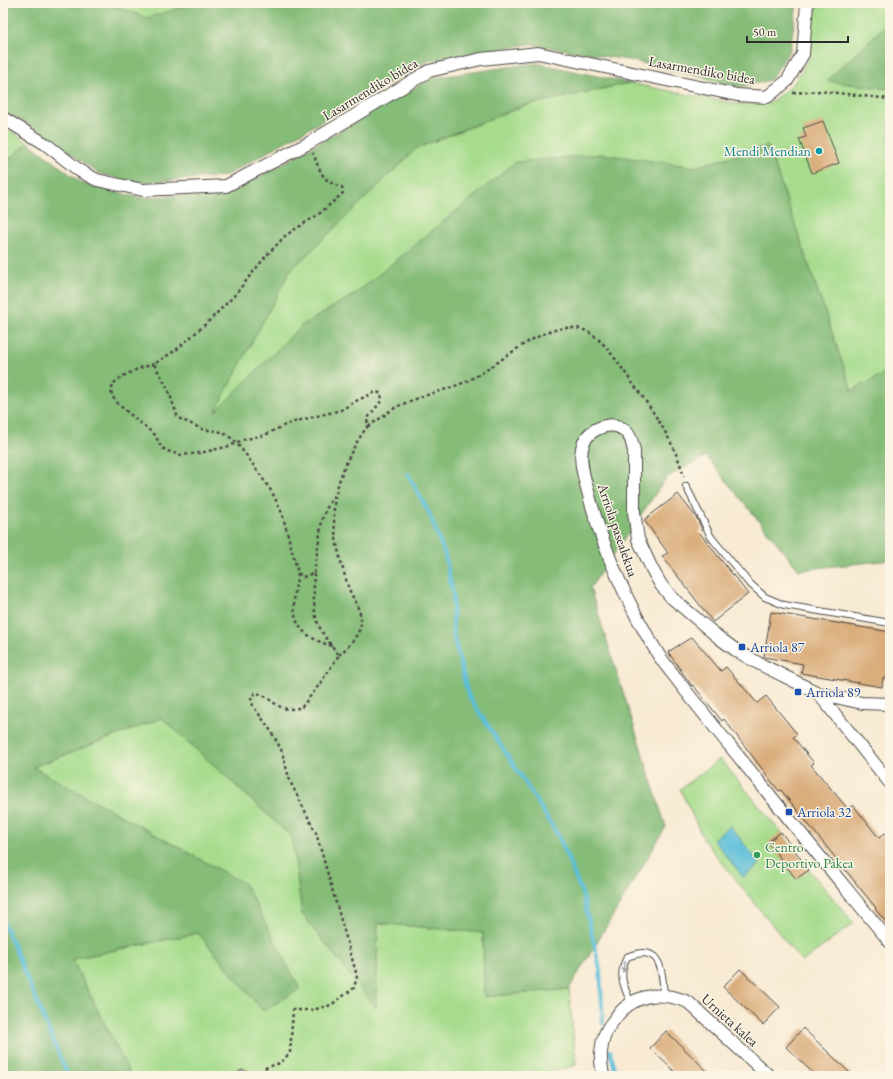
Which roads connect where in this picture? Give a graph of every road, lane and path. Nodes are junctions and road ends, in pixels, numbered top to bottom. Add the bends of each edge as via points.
1 (808, 3) edge
2 (774, 91) junction
3 (890, 99) edge
4 (3, 118) edge
5 (309, 143) junction
6 (154, 364) junction
7 (368, 426) junction
8 (237, 443) junction
9 (686, 486) joint
10 (336, 493) junction
11 (298, 573) junction
12 (314, 574) junction
13 (890, 623) edge
14 (332, 646) junction
15 (338, 655) junction
16 (818, 693) junction
17 (890, 704) edge
18 (890, 783) edge
19 (890, 942) edge
20 (664, 995) junction
21 (631, 1003) junction
22 (256, 1076) edge
23 (603, 1076) edge
24 (769, 1076) edge

1 - 2 street, Lasarmendiko bidea via 803,54 787,81
2 - 3 path via 820,91
2 - 5 street, Lasarmendiko bidea via 767,96 737,95 538,52 481,59 428,71
4 - 5 street, Lasarmendiko bidea via 47,145 91,177 143,190 226,186
5 - 6 path via 320,172 331,184 342,187 343,193 319,214 286,235 234,296 208,322 176,350
6 - 8 path via 168,389 178,418 202,429 222,432
6 - 8 path via 123,376 115,382 111,390 119,405 155,435 161,447 181,455 200,453
7 - 8 path via 367,419 382,400 381,394 375,392 341,410 297,421 265,435
7 - 9 path via 402,404 472,379 540,336 556,329 571,327 596,336 644,399 671,443 680,462
7 - 10 path via 343,470
8 - 11 path via 272,492 282,513
9 - 13 lane via 711,537 748,582 764,596 784,605
10 - 12 path via 322,520
10 - 15 path via 334,524 338,549 361,623 350,645
11 - 12 path via 303,577
11 - 14 path via 294,608 297,624 316,641
12 - 14 path via 316,619
14 - 15 path
15 - 22 path via 301,708 286,709 262,693 255,693 251,698 253,706 281,748 290,781 316,833 358,976 354,988 331,1005 312,1010 293,1010 290,1053 280,1063 266,1068
16 - 17 street, Arriola pasealekua via 862,703
16 - 18 street, Arriola pasealekua
16 - 19 street, Arriola pasealekua via 737,651 700,623 660,585 635,526 632,442 624,430 616,426 596,429 588,434 582,450 582,461 599,530 623,590 655,649 698,707
20 - 21 street, Urnieta kalea via 641,998
20 -> 21 lane via 661,968 655,958 647,953 638,952 627,957 622,967 622,980
20 - 24 street, Urnieta kalea via 688,1002
21 - 23 street, Urnieta kalea via 619,1012 606,1029 601,1051

